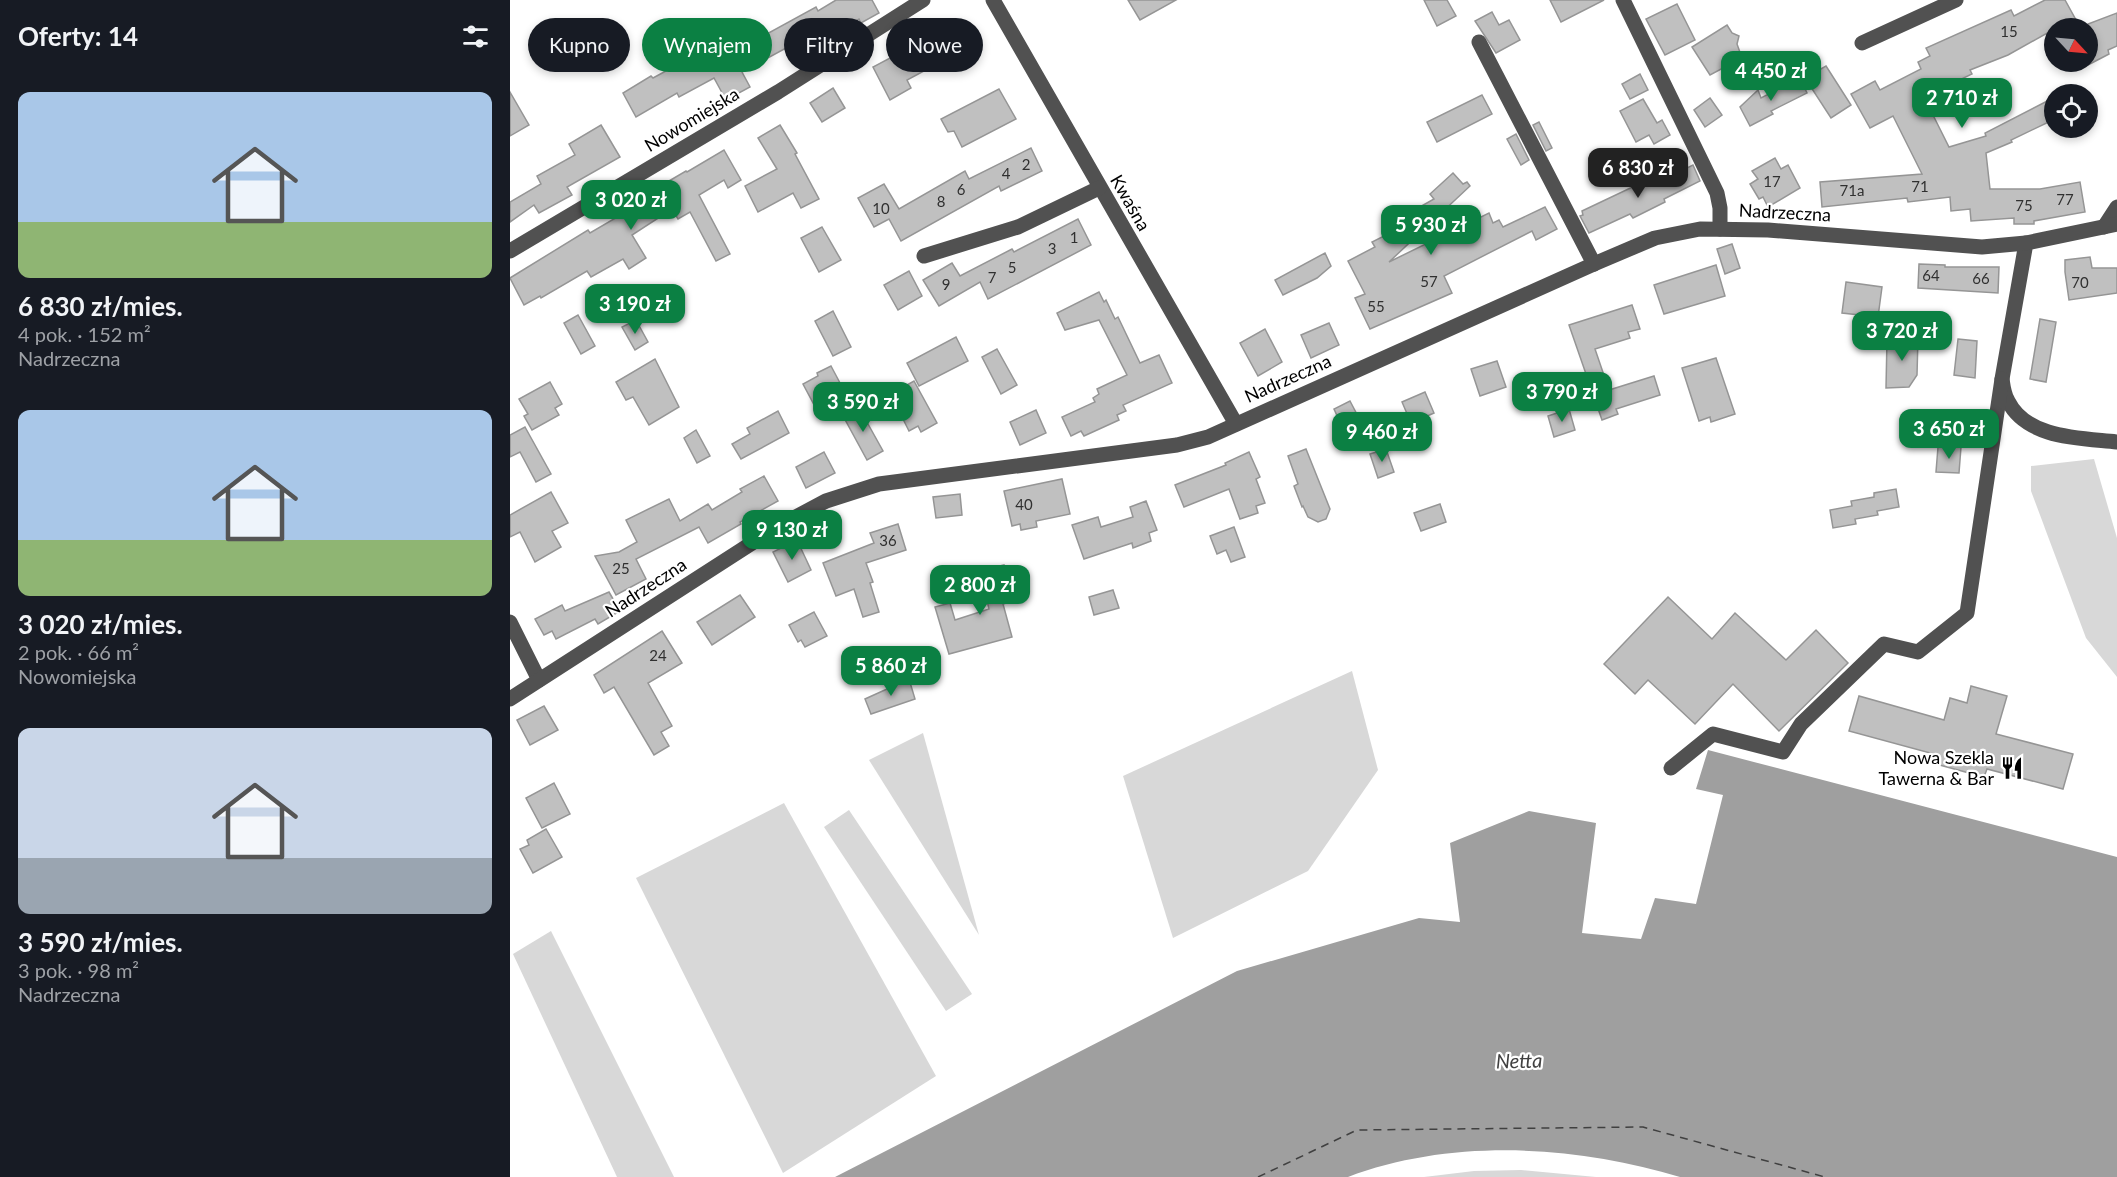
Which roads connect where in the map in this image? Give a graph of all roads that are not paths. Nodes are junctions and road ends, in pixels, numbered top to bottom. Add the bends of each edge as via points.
1 (923, 0) edge
2 (993, 0) edge
3 (1623, 0) edge
4 (1956, 0) edge
5 (1479, 42) dead end
6 (1862, 43) dead end
7 (1099, 188) junction
8 (2117, 207) edge
9 (2110, 226) edge
10 (1720, 229) junction
11 (2026, 243) junction
12 (510, 251) edge
13 (924, 256) dead end
14 (1594, 264) junction
15 (2002, 379) junction
16 (1236, 424) junction
17 (2117, 442) edge
18 (510, 622) edge
19 (539, 680) junction
20 (510, 699) edge
21 (1671, 768) dead end

1 - 12 street, Nowomiejska via 778,92
2 - 7 street, Kwaśna
3 - 10 street via 1717,193
4 - 6 street
5 - 14 street
7 - 13 street via 1018,227
7 - 16 street, Kwaśna
8 - 9 street
9 - 11 street, Nadrzeczna
10 - 11 street, Nadrzeczna via 1982,247
10 - 14 street, Nadrzeczna via 1655,238
11 - 15 street
14 - 16 street, Nadrzeczna
15 - 17 street via 2007,401 2033,427
15 - 21 street via 1967,613 1918,652 1884,644 1801,724 1783,752 1713,734
16 - 19 street, Nadrzeczna via 1177,445 879,484 826,501 777,527
18 - 19 street
19 - 20 street, Nadrzeczna

